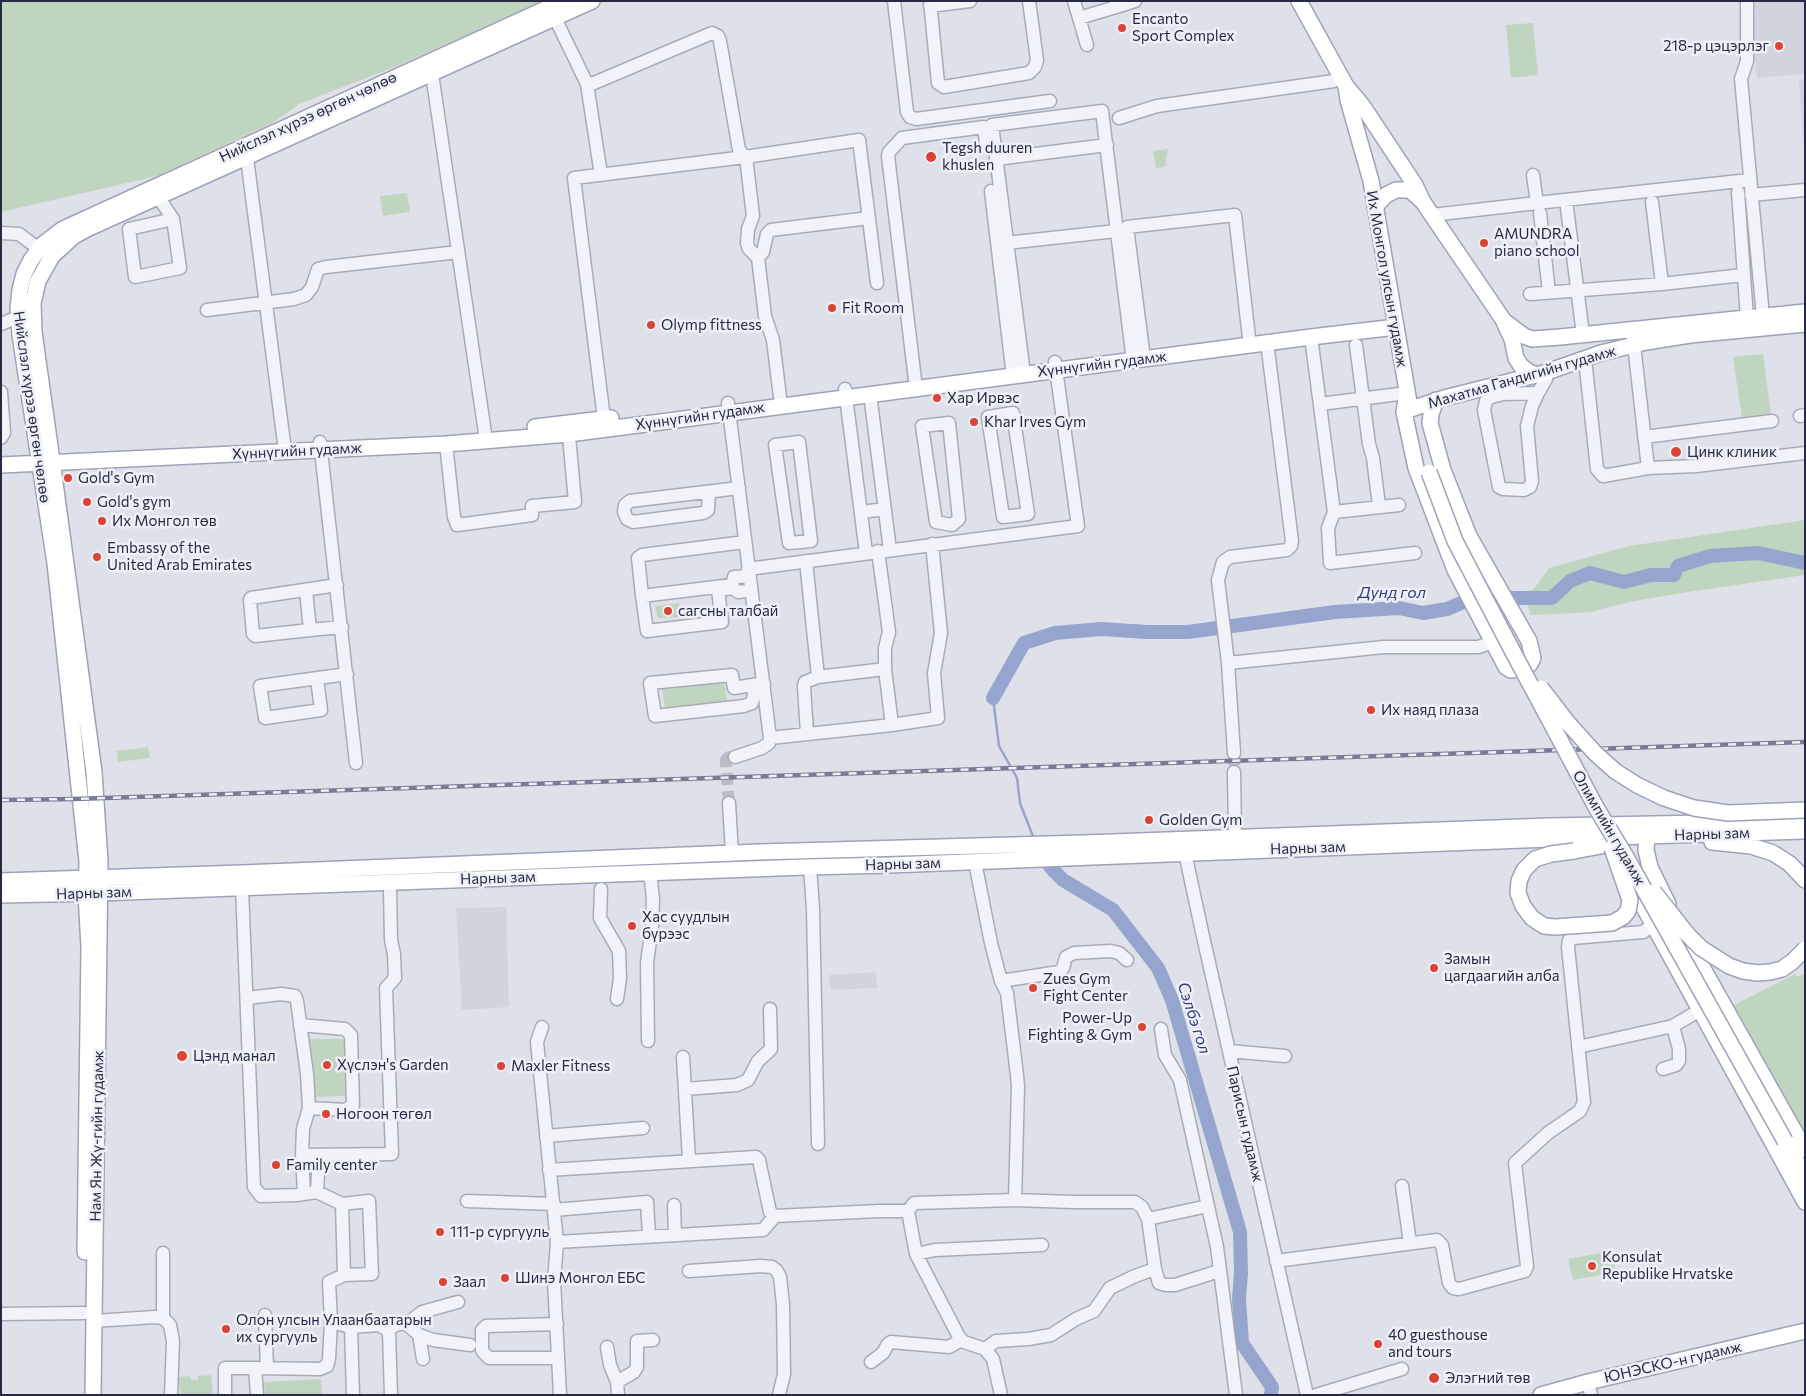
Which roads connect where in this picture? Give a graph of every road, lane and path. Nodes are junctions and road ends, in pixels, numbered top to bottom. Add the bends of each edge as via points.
1 (563, 1) edge
2 (592, 1) edge
3 (894, 1) edge
4 (970, 1) edge
5 (1029, 1) edge
6 (1074, 1) edge
7 (1135, 1) edge
8 (1299, 1) edge
9 (1747, 1) edge
10 (930, 4) edge
11 (1115, 4) edge
12 (555, 18) junction
13 (1079, 18) junction
14 (537, 19) junction
15 (1086, 44) dead end
16 (432, 74) junction
17 (1344, 82) junction
18 (587, 84) junction
19 (1050, 101) dead end
20 (1119, 118) dead end
21 (1106, 145) junction
22 (253, 151) junction
23 (745, 157) junction
24 (996, 159) junction
25 (601, 174) junction
26 (1533, 175) dead end
27 (1750, 180) junction
28 (1805, 190) edge
29 (1745, 194) junction
30 (159, 198) junction
31 (1424, 202) junction
32 (1652, 202) dead end
33 (1375, 206) junction
34 (1538, 208) junction
35 (1567, 208) dead end
36 (1432, 215) junction
37 (869, 218) junction
38 (173, 219) junction
39 (1116, 231) junction
40 (1, 233) edge
41 (1006, 244) junction
42 (39, 249) junction
43 (458, 252) junction
44 (758, 258) junction
45 (1743, 275) junction
46 (877, 283) dead end
47 (1662, 284) junction
48 (1578, 290) junction
49 (1549, 292) junction
50 (1530, 294) dead end
51 (265, 303) junction
52 (207, 310) dead end
53 (1805, 312) edge
54 (1763, 316) junction
55 (18, 317) junction
56 (1747, 318) junction
57 (1504, 321) junction
58 (1395, 322) junction
59 (1, 324) edge
60 (1805, 324) edge
61 (1583, 335) junction
62 (1311, 337) junction
63 (1633, 337) junction
64 (1249, 338) junction
65 (1532, 339) junction
66 (1267, 342) junction
67 (1356, 345) dead end
68 (1137, 352) junction
69 (1516, 358) junction
70 (1585, 359) junction
71 (1056, 366) junction
72 (1017, 367) junction
73 (1540, 374) junction
74 (915, 380) junction
75 (1494, 385) junction
76 (1, 392) edge
77 (845, 393) junction
78 (1407, 393) junction
79 (1538, 393) junction
80 (870, 394) junction
81 (782, 396) junction
82 (1364, 400) junction
83 (1436, 400) junction
84 (1320, 404) junction
85 (729, 408) junction
86 (1411, 409) junction
87 (604, 419) junction
88 (1772, 421) dead end
89 (568, 428) junction
90 (485, 433) junction
91 (1644, 437) junction
92 (1, 438) edge
93 (284, 443) junction
94 (446, 444) junction
95 (320, 445) junction
96 (1805, 453) edge
97 (1, 456) edge
98 (44, 459) junction
99 (1, 465) edge
100 (1648, 468) junction
101 (1429, 472) joint
102 (739, 488) junction
103 (709, 492) junction
104 (1399, 505) dead end
105 (1379, 506) junction
106 (885, 509) junction
107 (861, 512) junction
108 (1334, 512) junction
109 (1014, 516) junction
110 (952, 525) junction
111 (1016, 534) junction
112 (745, 542) junction
113 (799, 542) junction
114 (955, 542) junction
115 (932, 544) junction
116 (878, 551) junction
117 (1415, 553) dead end
118 (804, 561) junction
119 (749, 578) junction
120 (337, 585) junction
121 (306, 590) junction
122 (642, 596) junction
123 (342, 627) junction
124 (310, 630) junction
125 (1492, 638) junction
126 (1468, 648) junction
127 (1513, 652) junction
128 (1227, 658) junction
129 (885, 668) junction
130 (1506, 668) junction
131 (347, 674) junction
132 (818, 677) junction
133 (317, 678) junction
134 (758, 685) junction
135 (892, 725) junction
136 (807, 734) junction
137 (770, 738) junction
138 (1234, 753) tunnel mouth
139 (735, 757) dead end
140 (356, 763) dead end
141 (1234, 772) tunnel mouth
142 (732, 803) tunnel mouth
143 (1597, 809) junction
144 (1805, 810) edge
145 (1805, 819) edge
146 (1805, 831) edge
147 (1549, 832) junction
148 (1608, 836) junction
149 (1649, 836) junction
150 (1235, 837) junction
151 (1356, 839) junction
152 (1075, 850) junction
153 (804, 851) junction
154 (735, 853) junction
155 (1185, 853) junction
156 (1626, 857) junction
157 (975, 862) junction
158 (807, 866) junction
159 (429, 873) junction
160 (647, 873) junction
161 (1805, 880) edge
162 (1, 881) edge
163 (93, 886) junction
164 (242, 888) junction
165 (390, 889) dead end
166 (601, 889) dead end
167 (1, 895) edge
168 (1653, 925) junction
169 (1681, 931) junction
170 (1663, 941) junction
171 (1805, 950) edge
172 (1694, 952) junction
173 (1127, 960) dead end
174 (1675, 963) junction
175 (1001, 981) junction
176 (247, 998) junction
177 (616, 998) dead end
178 (770, 1009) dead end
179 (1700, 1010) junction
180 (300, 1025) junction
181 (1673, 1026) junction
182 (542, 1027) dead end
183 (1161, 1029) dead end
184 (648, 1042) dead end
185 (1578, 1047) junction
186 (1229, 1051) junction
187 (1285, 1056) dead end
188 (683, 1057) dead end
189 (1663, 1069) dead end
190 (685, 1088) junction
191 (309, 1108) junction
192 (643, 1128) dead end
193 (546, 1136) junction
194 (818, 1144) dead end
195 (1805, 1150) edge
196 (319, 1154) junction
197 (302, 1155) junction
198 (689, 1160) junction
199 (549, 1170) junction
200 (1805, 1177) edge
201 (1402, 1186) dead end
202 (310, 1193) junction
203 (1015, 1200) junction
204 (467, 1201) dead end
205 (1805, 1202) edge
206 (342, 1204) junction
207 (674, 1205) dead end
208 (1208, 1206) junction
209 (554, 1207) junction
210 (908, 1211) junction
211 (775, 1216) junction
212 (1148, 1219) junction
213 (675, 1235) junction
214 (649, 1236) junction
215 (557, 1242) junction
216 (1410, 1242) junction
217 (1042, 1246) dead end
218 (163, 1253) dead end
219 (916, 1254) junction
220 (1276, 1262) junction
221 (1155, 1269) junction
222 (689, 1270) dead end
223 (1219, 1271) junction
224 (344, 1274) junction
225 (458, 1302) dead end
226 (1, 1314) edge
227 (265, 1315) dead end
228 (90, 1317) junction
229 (163, 1318) junction
230 (330, 1322) junction
231 (407, 1324) junction
232 (557, 1324) junction
233 (351, 1326) junction
234 (387, 1330) junction
235 (1805, 1331) edge
236 (419, 1335) junction
237 (653, 1340) dead end
238 (961, 1340) junction
239 (470, 1344) dead end
240 (607, 1347) dead end
241 (985, 1349) junction
242 (558, 1358) junction
243 (423, 1359) dead end
244 (871, 1362) dead end
245 (261, 1368) junction
246 (1402, 1370) dead end
247 (617, 1382) junction
248 (1589, 1388) edge
249 (84, 1395) edge
250 (93, 1395) edge
251 (171, 1395) edge
252 (225, 1395) edge
253 (257, 1395) edge
254 (353, 1395) edge
255 (391, 1395) edge
256 (560, 1395) edge
257 (618, 1395) edge
258 (779, 1395) edge
259 (1001, 1395) edge
260 (1236, 1395) edge
261 (1307, 1395) edge
262 (1316, 1395) edge
263 (1541, 1395) edge

1 - 14 main road, Нийслэл хүрээ өргөн чөлөө
2 - 12 main road, Нийслэл хүрээ өргөн чөлөө
3 - 19 street via 910,117 916,119
4 - 10 street
5 - 10 street via 1037,60 1035,67 1029,73 944,87 938,83
6 - 13 street
7 - 11 street
8 - 17 main road, Их Монгол улсын гудамж
9 - 27 street via 1747,62 1740,79
11 - 13 street
12 - 14 main road, Нийслэл хүрээ өргөн чөлөө
12 - 18 street
13 - 15 street
14 - 16 main road, Нийслэл хүрээ өргөн чөлөө
14 - 22 main road, Нийслэл хүрээ өргөн чөлөө
16 - 22 main road, Нийслэл хүрээ өргөн чөлөө
16 - 43 street
17 - 20 street via 1157,106
17 - 31 main road, Их Монгол улсын гудамж
17 - 33 main road, Их Монгол улсын гудамж
18 - 23 street via 712,33 720,41 739,150
18 - 25 street
21 - 24 street
21 - 24 street via 1102,111 992,125
21 - 39 street
22 - 30 main road, Нийслэл хүрээ өргөн чөлөө
22 - 42 main road, Нийслэл хүрээ өргөн чөлөө via 63,229
22 - 51 street
23 - 25 street
23 - 37 street via 859,140
23 - 44 street via 753,216 747,239
24 - 41 street
25 - 87 street via 574,178
26 - 34 street
27 - 29 street
27 - 34 street
28 - 29 street
29 - 45 street
29 - 54 street
30 - 38 street
30 - 98 main road, Нийслэл хүрээ өргөн чөлөө via 74,236 52,256 38,282 33,303
31 - 33 main road via 1410,190 1396,190
31 - 36 main road
32 - 47 street
33 - 58 main road, Их Монгол улсын гудамж
34 - 36 street
34 - 49 street
35 - 48 street
36 - 57 main road
37 - 44 street via 771,230
37 - 46 street
38 - 38 street via 180,268 135,277 129,229
39 - 41 street
39 - 68 street
40 - 42 street via 20,234
41 - 72 street
42 - 55 main road, Нийслэл хүрээ өргөн чөлөө via 24,274
43 - 51 street via 318,269 312,288 306,295
43 - 90 street
44 - 81 street via 765,316 777,339
45 - 47 street
45 - 56 street
47 - 48 street
48 - 49 street
48 - 61 street
49 - 50 street
51 - 52 street
51 - 93 street
53 - 54 main road, Махатма Гандигийн гудамж
54 - 56 main road, Махатма Гандигийн гудамж
55 - 59 street
55 - 98 main road, Нийслэл хүрээ өргөн чөлөө
56 - 63 main road, Махатма Гандигийн гудамж
57 - 65 main road
57 - 69 main road
58 - 62 main road, Хүннүгийн гудамж
58 - 64 main road, Хүннүгийн гудамж
58 - 78 main road, Их Монгол улсын гудамж
60 - 63 main road, Махатма Гандигийн гудамж via 1673,337
61 - 63 main road, Махатма Гандигийн гудамж
61 - 65 main road, Махатма Гандигийн гудамж
62 - 66 main road, Хүннүгийн гудамж
62 - 84 street
63 - 70 main road, Махатма Гандигийн гудамж
63 - 91 street
64 - 68 main road, Хүннүгийн гудамж
64 - 68 street via 1235,215 1127,227
65 - 69 main road
66 - 71 main road, Хүннүгийн гудамж
66 - 128 street via 1292,541 1287,550 1230,557 1223,562 1218,580
67 - 82 street
68 - 71 main road, Хүннүгийн гудамж
69 - 73 main road via 1529,372
69 - 75 main road via 1507,375
70 - 73 main road, Махатма Гандигийн гудамж
70 - 100 street via 1597,469 1602,476
71 - 72 main road, Хүннүгийн гудамж
71 - 80 main road, Хүннүгийн гудамж
71 - 111 street via 1078,526
72 - 74 main road, Хүннүгийн гудамж
72 - 74 street via 984,127 902,138 888,156
73 - 75 main road, Махатма Гандигийн гудамж
73 - 79 street via 1546,379
74 - 77 main road, Хүннүгийн гудамж
75 - 83 main road, Махатма Гандигийн гудамж
76 - 92 street via 4,433
77 - 80 main road, Хүннүгийн гудамж
77 - 81 main road, Хүннүгийн гудамж
77 - 85 main road, Хүннүгийн гудамж
77 - 107 street
78 - 82 street
78 - 86 main road, Их Монгол улсын гудамж
78 - 125 main road via 1404,412 1416,468 1455,570
79 - 79 street via 1504,394 1486,401 1484,410 1499,487 1503,489 1524,490 1530,487 1526,426
80 - 106 street
81 - 85 main road, Хүннүгийн гудамж
82 - 84 street
82 - 105 street
83 - 86 main road, Махатма Гандигийн гудамж
83 - 130 main road via 1430,423 1461,518 1529,641 1533,658 1530,664 1524,669
84 - 108 street
85 - 87 main road, Хүннүгийн гудамж
85 - 89 main road, Хүннүгийн гудамж
85 - 102 street
86 - 101 main road, Их Монгол улсын гудамж
87 - 89 main road, Хүннүгийн гудамж
88 - 91 street
89 - 90 main road, Хүннүгийн гудамж
89 - 94 main road, Хүннүгийн гудамж
89 - 94 street via 575,502 532,506 532,515 457,525
90 - 95 main road, Хүннүгийн гудамж
91 - 100 street
93 - 95 main road, Хүннүгийн гудамж
93 - 98 main road, Хүннүгийн гудамж
94 - 95 main road, Хүннүгийн гудамж
95 - 98 main road, Хүннүгийн гудамж
95 - 120 street
96 - 100 street via 1696,466
97 - 98 main road, Хүннүгийн гудамж
98 - 99 main road, Хүннүгийн гудамж
98 - 163 main road, Нийслэл хүрээ өргөн чөлөө via 84,835
98 - 163 main road, Нийслэл хүрээ өргөн чөлөө via 54,475 94,772
101 - 127 main road, Олимпийн гудамж, bridge via 1455,541
102 - 103 street
102 - 112 street
103 - 103 street via 630,501 624,512 626,518 633,522 704,513 708,510
104 - 105 street
105 - 108 street
106 - 107 street
106 - 116 street
107 - 116 street
108 - 117 street via 1328,528 1330,563
109 - 109 street via 1003,518 988,417 1013,413 1028,514
109 - 111 street
110 - 110 street via 936,522 922,426 949,423 959,519
110 - 114 street
111 - 114 street
112 - 119 street
112 - 122 street via 642,554 638,558
113 - 113 street via 811,541 799,442 776,445 789,543
113 - 118 street
114 - 115 street
115 - 116 street
115 - 135 street via 941,633 934,673 938,718
116 - 118 street
116 - 129 street via 889,632
118 - 119 street
118 - 132 street
119 - 122 street via 734,577 732,585
119 - 122 street via 747,591 738,592 733,588 718,590 722,622 647,631
119 - 134 street
120 - 121 street
120 - 123 street
121 - 124 street
121 - 124 street via 251,598 253,634
123 - 124 street
123 - 131 street
125 - 126 street via 1482,647
125 - 130 main road
126 - 128 street via 1384,647
126 - 130 street via 1484,652
127 - 143 main road, Олимпийн гудамж, bridge
127 - 144 main road, bridge via 1595,754 1637,785 1694,808 1728,813
128 - 138 street
129 - 132 street
129 - 135 street
131 - 133 street
131 - 140 street
132 - 136 street via 805,682 804,686
133 - 133 street via 260,686 264,718 321,710
134 - 134 street via 752,703 744,706 655,716 650,684 732,675 734,688
134 - 137 street
135 - 136 street
136 - 137 street
137 - 139 street via 762,748
141 - 150 street
142 - 154 street
143 - 148 main road, bridge via 1630,900 1628,911 1612,923 1555,927 1544,926 1532,918 1522,906 1518,893 1524,870 1535,859 1574,851
143 - 156 main road, Олимпийн гудамж, bridge
145 - 148 main road, Нарны зам
146 - 149 main road, Нарны зам
147 - 148 main road, Нарны зам
147 - 148 main road, Нарны зам via 1587,825
147 - 151 main road, Нарны зам
148 - 149 main road, Нарны зам
148 - 168 main road
149 - 161 main road via 1762,849 1782,858
149 - 169 main road via 1646,850 1650,867
150 - 151 main road, Нарны зам
150 - 152 main road, Нарны зам
151 - 155 main road, Нарны зам
152 - 153 main road, Нарны зам via 1004,845
152 - 155 main road, Нарны зам
152 - 157 main road, Нарны зам
153 - 154 main road, Нарны зам
153 - 158 main road via 802,857
154 - 159 main road, Нарны зам
155 - 186 street, Парисын гудамж
156 - 171 main road, bridge via 1687,934 1701,948 1729,966 1743,971 1770,972 1787,966
156 - 200 main road, Олимпийн гудамж, bridge
157 - 158 main road, Нарны зам
157 - 175 street
158 - 160 main road, Нарны зам
158 - 194 street via 813,909
159 - 160 main road, Нарны зам
159 - 163 main road, Нарны зам
159 - 164 main road, Нарны зам
160 - 184 street via 653,899 646,963
162 - 163 main road, Нарны зам
163 - 164 main road, Нарны зам
163 - 167 main road, Нарны зам
163 - 228 main road, Нам Ян Жү-гийн гудамж via 89,947
164 - 176 street
165 - 196 street via 395,978 386,988 392,1154
166 - 177 street via 600,918 619,951 620,978
168 - 170 main road
168 - 185 street via 1643,932 1569,940
169 - 170 main road via 1675,944
169 - 172 main road
170 - 174 main road
172 - 174 main road via 1676,955
172 - 195 main road
173 - 175 street via 1111,951 1074,953 1066,957 1059,972
174 - 179 main road
175 - 203 street via 1007,993 1018,1087
176 - 180 street via 282,994 295,996
176 - 202 street via 254,1187 261,1196
178 - 190 street via 771,1049 758,1062 748,1080 736,1085
179 - 181 street
179 - 205 main road
180 - 191 street
180 - 191 street via 345,1029 351,1035 353,1105 346,1110
181 - 185 street
181 - 189 street via 1679,1061
182 - 193 street via 537,1042
183 - 208 street via 1165,1055 1180,1080
185 - 216 street via 1583,1107 1515,1163 1525,1271 1453,1288 1440,1242
186 - 187 street
186 - 220 street, Парисын гудамж
188 - 190 street
190 - 198 street
191 - 197 street via 303,1129
192 - 193 street
193 - 199 street
196 - 197 street
196 - 202 street
197 - 202 street
198 - 199 street
198 - 211 street via 756,1157 770,1212
199 - 209 street
201 - 216 street
202 - 206 street
203 - 210 street via 914,1203
203 - 212 street via 1135,1202 1142,1207
204 - 209 street
206 - 224 street
206 - 224 street via 369,1201 372,1274
207 - 213 street
208 - 212 street
208 - 223 street
209 - 214 street via 647,1202
209 - 215 street
210 - 211 street
210 - 219 street
211 - 213 street via 763,1230
212 - 221 street
213 - 214 street
214 - 215 street
215 - 232 street via 554,1282
216 - 220 street
217 - 219 street via 935,1250
218 - 229 street
219 - 238 street
220 - 261 street, Парисын гудамж
221 - 223 street via 1159,1283 1166,1285
221 - 241 street via 1110,1288 1094,1311 1051,1335 996,1341
222 - 258 street via 761,1266 777,1271 782,1304 784,1374
223 - 260 street
224 - 230 street via 329,1282
225 - 231 street via 422,1312
226 - 228 street
227 - 245 street
228 - 229 street
228 - 249 main road, Нам Ян Жү-гийн гудамж
228 - 250 main road, Нам Ян Жү-гийн гудамж
229 - 251 street via 170,1325 173,1341
230 - 233 street
230 - 245 street via 327,1366 320,1369
231 - 234 street via 398,1324
231 - 236 street
232 - 242 street
232 - 242 street via 486,1326 482,1330 482,1350 490,1358
233 - 234 street via 379,1325
233 - 254 street
234 - 255 street
235 - 248 main road, ЮНЭСКО-н гудамж
236 - 239 street via 448,1343
236 - 243 street
237 - 247 street via 637,1341 637,1368
238 - 241 street
238 - 244 street via 949,1346 891,1342
240 - 247 street
241 - 259 street via 993,1359
242 - 256 street
245 - 252 street via 225,1368
245 - 253 street
246 - 262 street
247 - 257 street
248 - 263 main road, ЮНЭСКО-н гудамж

